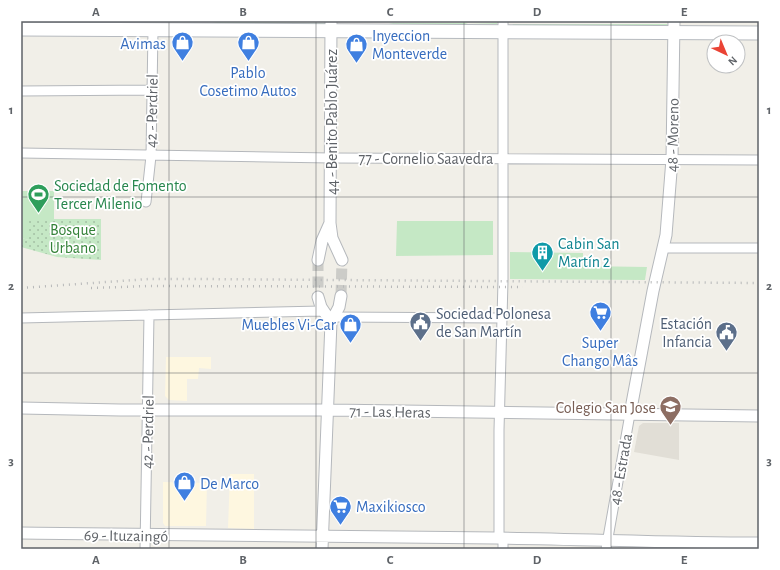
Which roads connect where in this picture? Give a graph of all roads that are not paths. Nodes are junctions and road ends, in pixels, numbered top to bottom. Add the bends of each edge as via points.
1 (153, 25) edge
2 (331, 26) edge
3 (503, 26) edge
4 (674, 27) edge
5 (21, 29) edge
6 (759, 33) edge
7 (152, 90) junction
8 (21, 91) edge
9 (21, 153) edge
10 (151, 156) junction
11 (331, 158) junction
12 (672, 158) junction
13 (502, 159) junction
14 (759, 160) edge
15 (146, 202) dead end
16 (330, 223) junction
17 (664, 248) junction
18 (759, 248) edge
19 (318, 260) tunnel mouth
20 (342, 260) tunnel mouth
21 (318, 296) tunnel mouth
22 (341, 296) tunnel mouth
23 (149, 315) junction
24 (330, 317) junction
25 (21, 318) edge
26 (502, 318) junction
27 (21, 408) edge
28 (147, 410) junction
29 (329, 410) junction
30 (500, 412) junction
31 (630, 414) junction
32 (759, 416) edge
33 (21, 533) edge
34 (145, 536) junction
35 (502, 542) edge
36 (322, 543) edge
37 (759, 543) edge
38 (606, 545) edge
39 (668, 546) edge
40 (145, 549) edge

1 - 2 main road
1 - 5 main road
1 - 7 street, 42 - Perdriel
2 - 3 main road
2 - 11 street, 44 - Benito Pablo Juárez
3 - 4 main road
3 - 13 street
4 - 6 main road
4 - 12 street, 48 - Moreno
7 - 8 street
7 - 10 street, 42 - Perdriel
9 - 10 street, 77 - Cornelio Saavedra
10 - 11 street, 77 - Cornelio Saavedra
10 - 15 street, 42 - Perdriel
11 - 13 street, 77 - Cornelio Saavedra
11 - 16 street, 44 - Benito Pablo Juárez
12 - 13 street, 77 - Cornelio Saavedra
12 - 14 street, 77 - Cornelio Saavedra
12 - 17 street, 48 - Moreno
13 - 26 street
16 - 19 street, 44 - Benito Pablo Juárez via 322,241
16 - 20 street, 44 - Benito Pablo Juárez via 332,238
17 - 18 street
17 - 31 street, 48 - Estrada via 653,291
21 - 24 street
22 - 24 street
23 - 24 street via 320,311
23 - 25 street
23 - 28 street, 42 - Perdriel
24 - 26 street
24 - 29 street
26 - 30 street
27 - 28 street, 71 - Las Heras
28 - 29 street, 71 - Las Heras
28 - 34 street, 42 - Perdriel
29 - 30 street, 71 - Las Heras
29 - 36 street
30 - 31 street, 71 - Las Heras
30 - 35 street
31 - 32 street, 71 - Las Heras
31 - 38 street, 48 - Estrada
33 - 34 street, 69 - Ituzaingó
34 - 36 street, 69 - Ituzaingó
34 - 40 street, 42 - Perdriel
35 - 36 street, 69 - Ituzaingó
35 - 38 street, 69 - Ituzaingó
37 - 39 street, 69 - Ituzaingó
38 - 39 street, 69 - Ituzaingó

